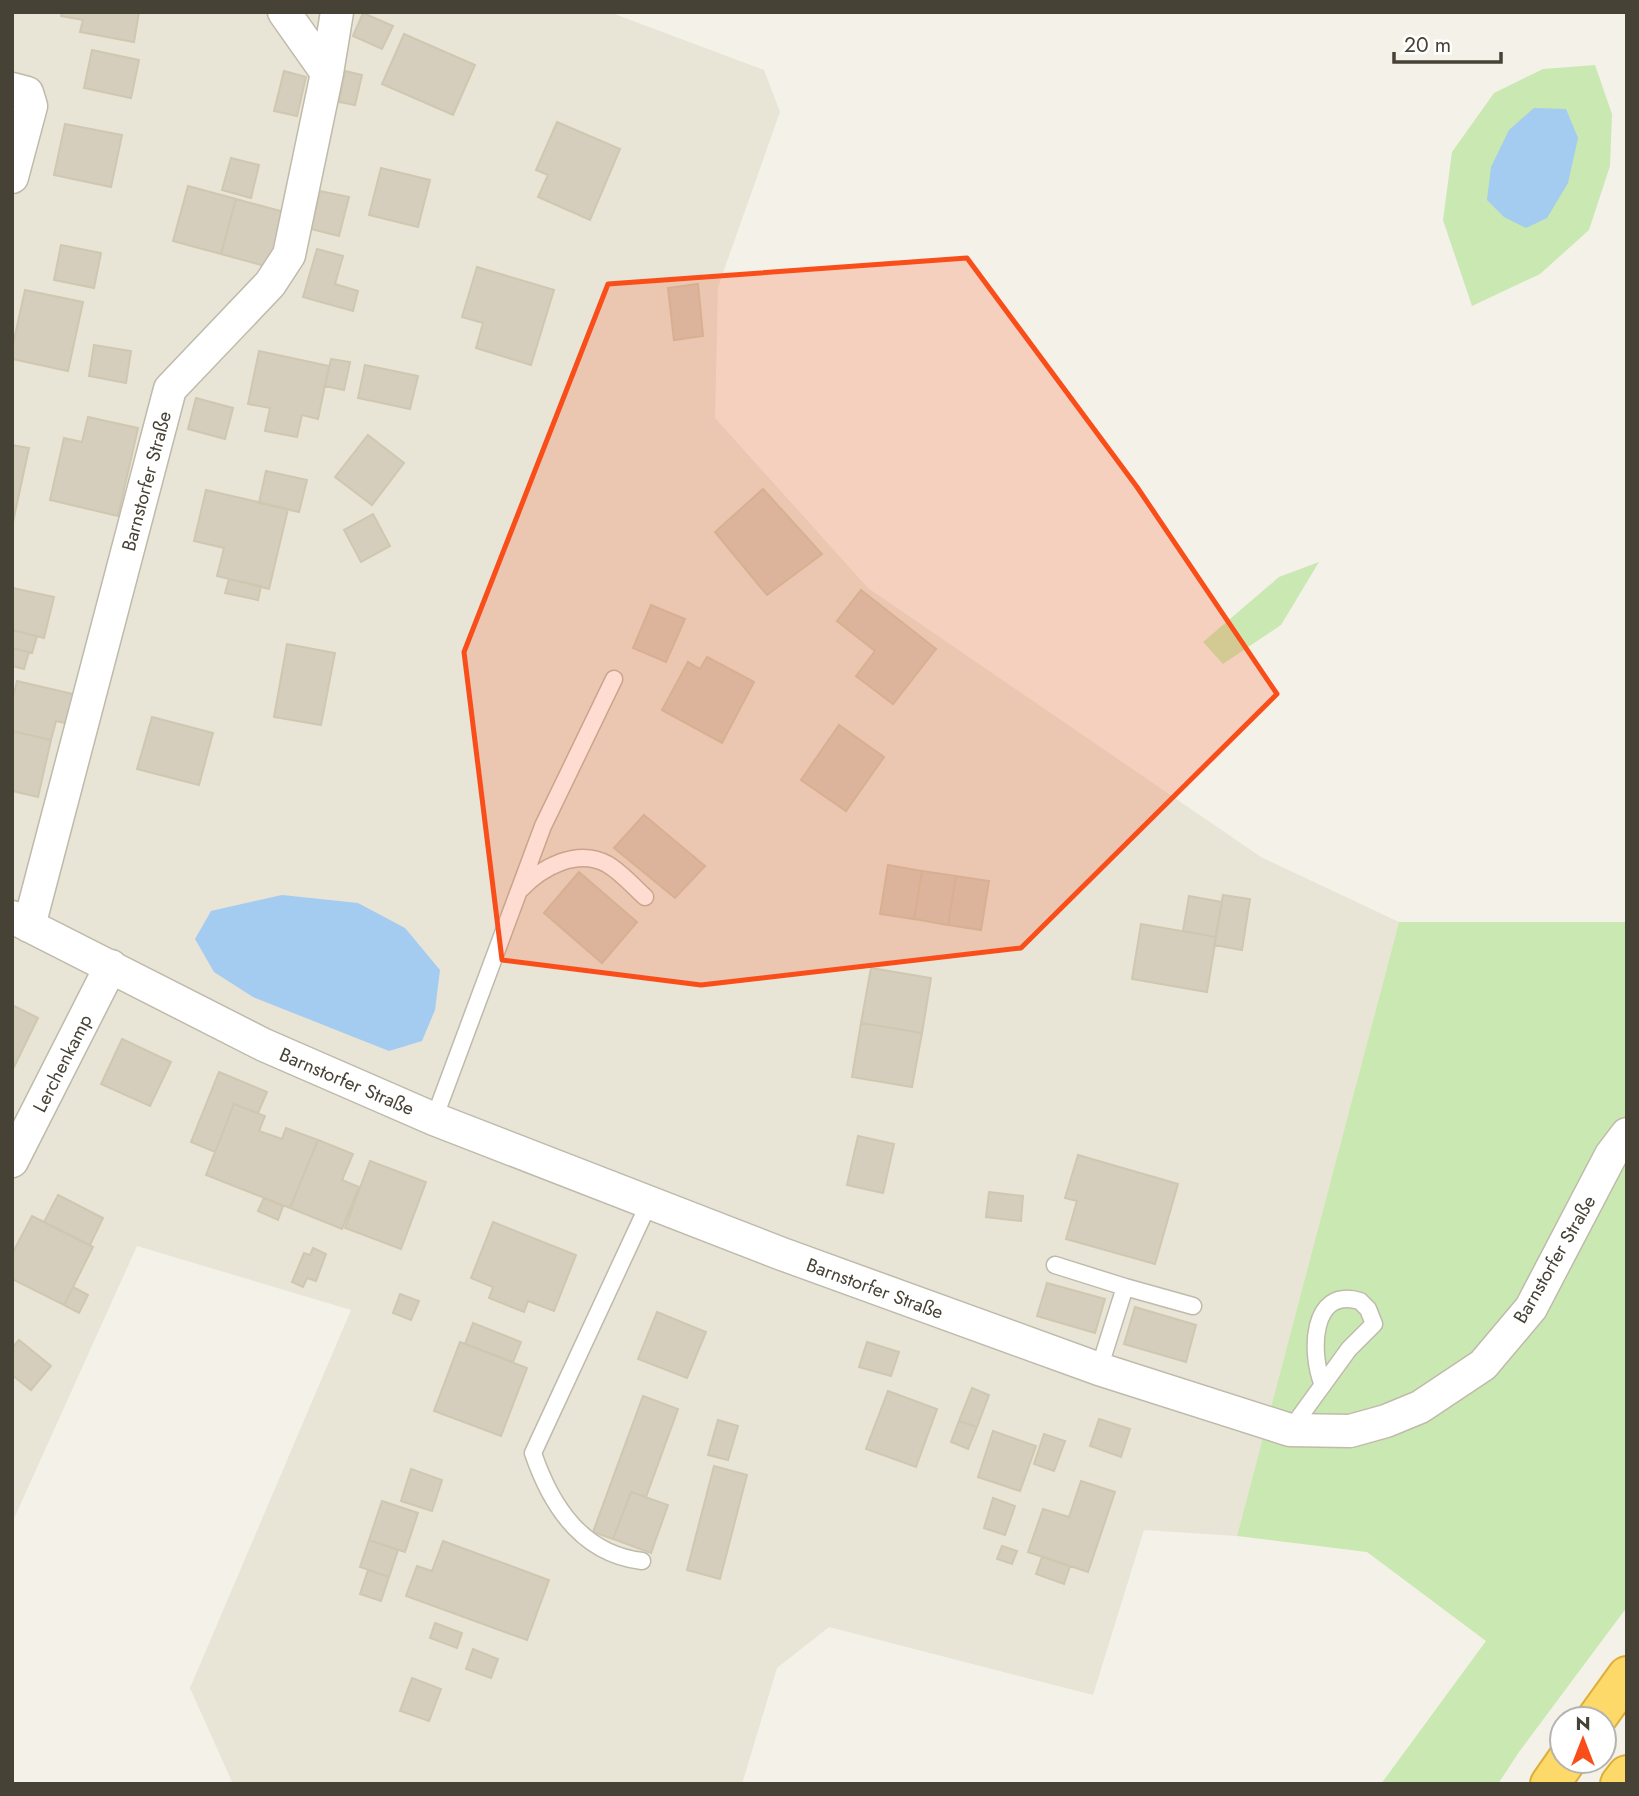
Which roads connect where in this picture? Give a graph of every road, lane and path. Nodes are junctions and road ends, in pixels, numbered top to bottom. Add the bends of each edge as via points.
1 (284, 12) edge
2 (337, 12) edge
3 (327, 74) junction
4 (12, 89) edge
5 (12, 177) edge
6 (614, 679) dead end
7 (517, 894) junction
8 (645, 897) dead end
9 (21, 922) edge
10 (111, 966) junction
11 (434, 1119) junction
12 (1627, 1134) edge
13 (12, 1161) edge
14 (647, 1202) junction
15 (1055, 1265) dead end
16 (1125, 1287) junction
17 (1193, 1306) dead end
18 (1099, 1369) junction
19 (1323, 1385) junction
20 (1290, 1430) junction
21 (642, 1561) dead end
22 (1627, 1676) edge
23 (1606, 1705) edge
24 (1627, 1775) edge
25 (1620, 1784) edge

1 - 3 street
2 - 3 street, Barnstorfer Straße
3 - 9 street, Barnstorfer Straße via 289,255 270,285 170,389
4 - 5 street via 27,93 31,106
6 - 7 lane via 543,826
7 - 8 lane via 544,868 590,859 617,870
7 - 11 lane
9 - 10 street, Barnstorfer Straße
10 - 11 street, Barnstorfer Straße via 264,1045
10 - 13 street, Lerchenkamp
11 - 14 street, Barnstorfer Straße
12 - 20 street, Barnstorfer Straße via 1611,1155 1531,1308 1483,1364 1420,1407 1386,1421 1350,1431
14 - 18 street, Barnstorfer Straße
14 - 21 lane via 533,1453 544,1484 577,1528 601,1550
15 - 16 lane
16 - 17 lane
16 - 18 lane
18 - 20 street, Barnstorfer Straße
19 - 19 lane via 1315,1356 1320,1320 1333,1303 1360,1301 1374,1324
19 - 20 lane
22 - 23 highway
24 - 25 highway

